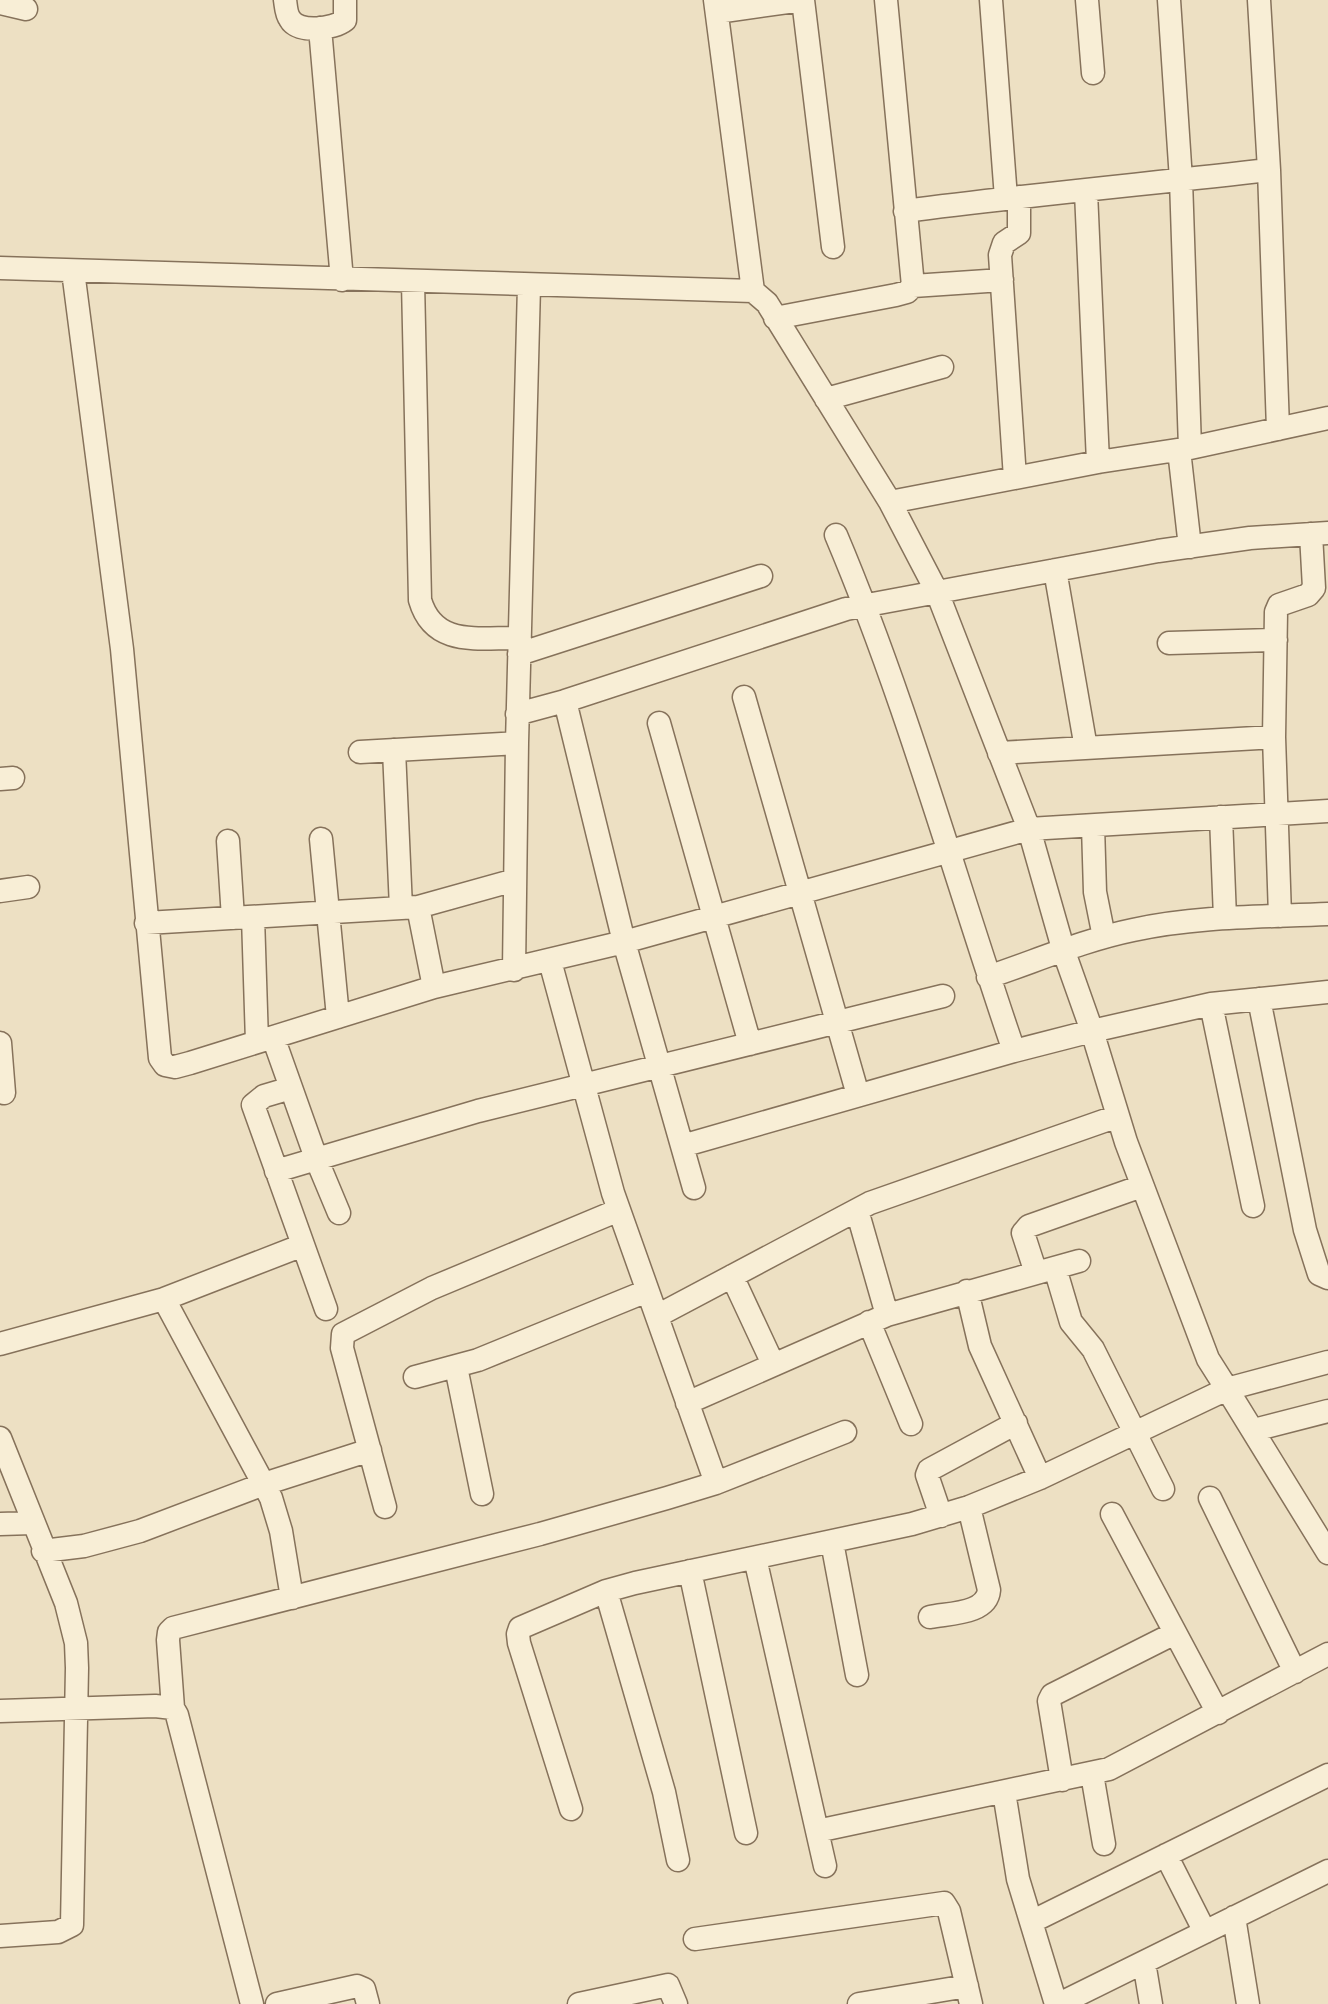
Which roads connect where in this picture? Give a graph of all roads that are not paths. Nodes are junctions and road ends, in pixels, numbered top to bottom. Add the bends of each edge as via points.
1 (285, 0) edge
2 (345, 0) edge
3 (803, 0) edge
4 (886, 0) edge
5 (991, 0) edge
6 (1087, 0) edge
7 (1169, 0) edge
8 (1259, 0) edge
9 (0, 3) edge
10 (716, 6) edge
11 (26, 9) dead end
12 (320, 28) junction
13 (1093, 73) dead end
14 (1269, 170) junction
15 (1181, 180) junction
16 (1086, 192) junction
17 (1013, 197) junction
18 (905, 211) junction
19 (833, 247) dead end
20 (0, 268) edge
21 (73, 271) junction
22 (342, 280) junction
23 (1002, 280) junction
24 (413, 282) junction
25 (529, 286) junction
26 (913, 286) junction
27 (753, 291) junction
28 (775, 318) junction
29 (942, 367) dead end
30 (826, 399) junction
31 (1328, 418) edge
32 (1278, 429) junction
33 (1184, 449) junction
34 (1098, 462) junction
35 (1015, 478) junction
36 (890, 502) junction
37 (1320, 534) edge
38 (836, 535) dead end
39 (1190, 547) junction
40 (1055, 570) junction
41 (761, 576) dead end
42 (937, 592) junction
43 (866, 605) junction
44 (1276, 640) junction
45 (1169, 643) dead end
46 (519, 646) junction
47 (744, 697) dead end
48 (565, 701) junction
49 (517, 714) junction
50 (659, 723) dead end
51 (1274, 737) junction
52 (517, 743) junction
53 (1086, 748) junction
54 (394, 750) junction
55 (360, 752) dead end
56 (999, 753) junction
57 (1328, 811) edge
58 (1277, 814) junction
59 (1221, 817) junction
60 (1093, 826) junction
61 (1029, 829) junction
62 (321, 839) dead end
63 (228, 841) dead end
64 (950, 852) junction
65 (515, 880) junction
66 (28, 887) dead end
67 (0, 891) edge
68 (802, 893) junction
69 (409, 908) junction
70 (328, 913) junction
71 (1328, 914) edge
72 (1280, 916) junction
73 (713, 917) junction
74 (243, 918) junction
75 (1225, 918) junction
76 (146, 923) junction
77 (1104, 937) junction
78 (624, 942) junction
79 (1064, 952) junction
80 (550, 961) junction
81 (514, 970) junction
82 (988, 977) junction
83 (434, 987) junction
84 (1328, 992) edge
85 (943, 996) dead end
86 (1259, 999) junction
87 (1211, 1004) junction
88 (338, 1017) junction
89 (838, 1023) junction
90 (1092, 1031) junction
91 (265, 1040) junction
92 (0, 1043) edge
93 (750, 1044) junction
94 (1014, 1051) junction
95 (659, 1067) junction
96 (583, 1086) junction
97 (291, 1088) junction
98 (4, 1093) dead end
99 (858, 1095) junction
100 (1118, 1116) junction
101 (682, 1146) junction
102 (316, 1158) junction
103 (276, 1171) junction
104 (1142, 1186) junction
105 (694, 1188) dead end
106 (1253, 1206) dead end
107 (619, 1210) junction
108 (857, 1210) junction
109 (339, 1213) dead end
110 (303, 1245) junction
111 (1079, 1261) dead end
112 (1045, 1270) junction
113 (732, 1276) junction
114 (1328, 1278) edge
115 (647, 1291) junction
116 (967, 1291) junction
117 (164, 1299) junction
118 (326, 1309) dead end
119 (657, 1316) junction
120 (878, 1318) junction
121 (0, 1344) edge
122 (1328, 1362) edge
123 (773, 1364) junction
124 (456, 1367) junction
125 (415, 1377) dead end
126 (1227, 1389) junction
127 (687, 1403) junction
128 (1328, 1411) edge
129 (1016, 1423) junction
130 (911, 1424) dead end
131 (1254, 1430) junction
132 (845, 1432) dead end
133 (1134, 1434) junction
134 (0, 1438) edge
135 (370, 1450) junction
136 (1040, 1478) junction
137 (716, 1483) junction
138 (264, 1484) junction
139 (1163, 1489) dead end
140 (482, 1494) dead end
141 (1210, 1498) dead end
142 (385, 1507) dead end
143 (969, 1507) junction
144 (1112, 1514) dead end
145 (941, 1516) junction
146 (1319, 1520) edge
147 (33, 1523) junction
148 (0, 1524) edge
149 (832, 1542) junction
150 (43, 1551) junction
151 (1328, 1553) edge
152 (755, 1558) junction
153 (690, 1571) junction
154 (606, 1591) junction
155 (292, 1598) junction
156 (930, 1617) dead end
157 (1175, 1633) junction
158 (1328, 1654) edge
159 (1295, 1672) junction
160 (857, 1675) dead end
161 (173, 1708) junction
162 (75, 1710) junction
163 (0, 1711) edge
164 (1218, 1713) junction
165 (1092, 1774) junction
166 (1328, 1775) edge
167 (1062, 1780) junction
168 (1004, 1792) junction
169 (571, 1809) dead end
170 (817, 1831) junction
171 (746, 1833) dead end
172 (1104, 1844) dead end
173 (1166, 1855) junction
174 (678, 1860) dead end
175 (825, 1866) dead end
176 (1328, 1871) edge
177 (1234, 1917) junction
178 (1031, 1922) junction
179 (1205, 1932) junction
180 (0, 1936) edge
181 (695, 1939) dead end
182 (1144, 1962) junction
183 (969, 1995) edge
184 (252, 2004) edge
185 (277, 2004) edge
186 (368, 2004) edge
187 (579, 2004) edge
188 (676, 2004) edge
189 (859, 2004) edge
190 (1057, 2004) edge
191 (1151, 2004) edge
192 (1248, 2004) edge

1 - 12 street via 295,25
2 - 12 street via 345,20
3 - 10 street
3 - 19 street
4 - 18 street
5 - 17 street
6 - 13 street
7 - 15 street
8 - 14 street
9 - 11 street
10 - 27 street
12 - 22 street
14 - 15 street
14 - 32 street
15 - 16 street
15 - 33 street
16 - 17 street
16 - 34 street
17 - 18 street
17 - 23 street via 1021,225 1016,237 1001,247
18 - 26 street
20 - 21 street
21 - 22 street
21 - 76 street via 122,649
22 - 24 street
23 - 26 street
23 - 35 street
24 - 25 street
24 - 46 street via 420,600 430,621 446,634
25 - 27 street
25 - 46 street
26 - 28 street via 896,295
27 - 28 street
28 - 30 street
29 - 30 street
30 - 36 street
31 - 32 street
32 - 33 street
33 - 34 street
33 - 39 street
34 - 35 street
35 - 36 street
36 - 42 street
37 - 39 street
37 - 44 street via 1314,588 1279,605
38 - 43 street
39 - 40 street
40 - 42 street
40 - 53 street
41 - 46 street
42 - 43 street
42 - 56 street
43 - 48 street
43 - 64 street
44 - 45 street
44 - 51 street
46 - 49 street
47 - 68 street
48 - 49 street
48 - 78 street
49 - 52 street
50 - 73 street
51 - 53 street
51 - 58 street
52 - 54 street
52 - 65 street
53 - 56 street
54 - 55 street
54 - 69 street
56 - 61 street
57 - 58 street
58 - 59 street
58 - 72 street
59 - 60 street
59 - 75 street
60 - 61 street
60 - 77 street via 1095,892
61 - 64 street
61 - 79 street
62 - 70 street
63 - 74 street
64 - 68 street
64 - 82 street
65 - 69 street
65 - 81 street
66 - 67 street
68 - 73 street
68 - 89 street
69 - 70 street
69 - 83 street
70 - 74 street
70 - 88 street
71 - 72 street
72 - 75 street
73 - 78 street
73 - 93 street
74 - 76 street
74 - 91 street
75 - 77 street
76 - 91 street via 160,1058 165,1065 175,1067
77 - 79 street
78 - 80 street
78 - 95 street
79 - 82 street
79 - 90 street
80 - 81 street
80 - 96 street
81 - 83 street
82 - 94 street
83 - 88 street
84 - 86 street
85 - 89 street
86 - 87 street
86 - 114 street via 1305,1230 1319,1274
87 - 90 street
87 - 106 street
88 - 91 street
89 - 93 street
89 - 99 street
90 - 94 street
90 - 100 street
91 - 97 street
92 - 98 street
93 - 95 street
94 - 99 street
95 - 96 street
95 - 101 street
96 - 102 street
96 - 107 street
97 - 102 street
97 - 103 street via 253,1105
99 - 101 street
100 - 104 street
100 - 108 street
101 - 105 street
102 - 103 street
102 - 109 street
103 - 110 street
104 - 112 street via 1029,1226 1024,1241
104 - 126 street via 1208,1359
107 - 115 street
107 - 135 street via 432,1288 343,1334 342,1348
108 - 113 street
108 - 120 street
110 - 117 street
110 - 118 street
111 - 112 street
112 - 116 street
112 - 133 street via 1071,1322 1093,1349
113 - 119 street
113 - 123 street
115 - 119 street
115 - 124 street
116 - 120 street
116 - 129 street via 980,1346
117 - 121 street
117 - 138 street
119 - 127 street
120 - 123 street
120 - 130 street
122 - 126 street
123 - 127 street
124 - 125 street
124 - 140 street
126 - 131 street
126 - 133 street
127 - 137 street
128 - 131 street
129 - 136 street
129 - 145 street via 929,1470
131 - 146 street
132 - 137 street
133 - 136 street
133 - 139 street
134 - 147 street
135 - 138 street
135 - 142 street
136 - 143 street
137 - 155 street
138 - 150 street via 140,1531
138 - 155 street via 281,1531
141 - 159 street
143 - 145 street
143 - 156 street via 989,1598 974,1609
144 - 157 street
145 - 149 street
146 - 151 street
147 - 148 street
147 - 150 street
149 - 152 street
149 - 160 street
150 - 162 street via 73,1623
152 - 153 street
152 - 170 street
153 - 154 street
153 - 171 street
154 - 169 street via 529,1622 518,1634
154 - 174 street via 664,1792
155 - 161 street via 169,1632
157 - 164 street
157 - 167 street via 1052,1695
158 - 159 street
159 - 164 street
161 - 162 street
161 - 184 street
162 - 163 street
162 - 180 street via 72,1925 58,1932
164 - 165 street
165 - 167 street
165 - 172 street
166 - 173 street
167 - 168 street
168 - 170 street
168 - 178 street
170 - 175 street
173 - 178 street
173 - 179 street
176 - 177 street
177 - 179 street
177 - 192 street
178 - 190 street
179 - 182 street
181 - 183 street via 944,1903
182 - 190 street
182 - 191 street
183 - 189 street
185 - 186 street via 357,1986 364,1989
187 - 188 street via 668,1985

